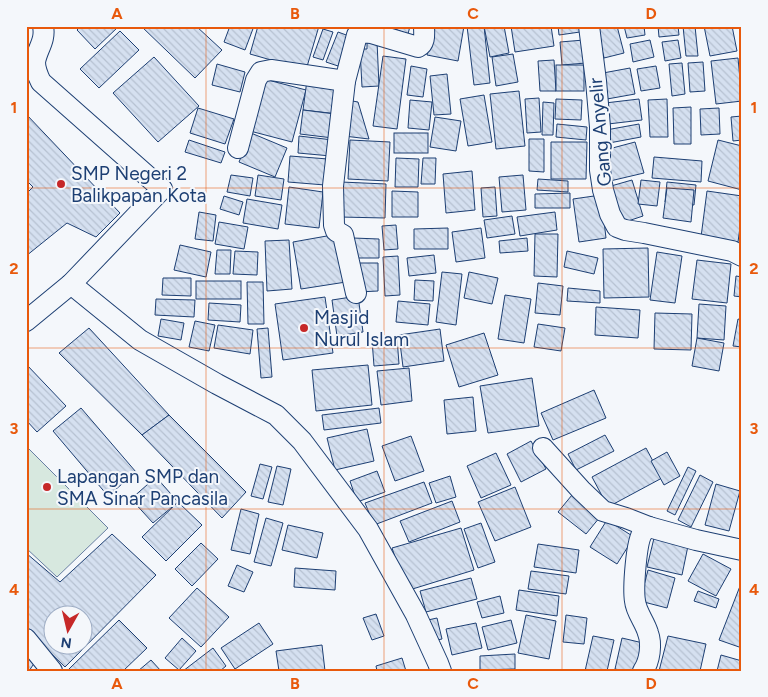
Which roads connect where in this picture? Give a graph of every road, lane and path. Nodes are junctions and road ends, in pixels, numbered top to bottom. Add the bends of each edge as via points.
1 (44, 26) edge
2 (424, 26) edge
3 (589, 26) edge
4 (344, 80) junction
5 (238, 148) dead end
6 (742, 256) edge
7 (71, 284) junction
8 (356, 293) dead end
9 (26, 321) edge
10 (543, 448) dead end
11 (649, 528) junction
12 (742, 550) edge
13 (26, 638) edge
14 (52, 671) edge
15 (441, 671) edge
16 (643, 671) edge

1 - 7 street via 44,39 35,62 41,82 162,189
2 - 4 street via 423,43 418,47 371,32 360,32
3 - 6 street, Gang Anyelir via 600,127 600,170 610,214 617,227 732,251
4 - 5 street via 271,70 261,72
4 - 8 street via 333,186 334,225 343,236
7 - 9 street
7 - 15 street via 140,340 276,415 302,441 368,529 416,615
10 - 11 street via 603,511
11 - 12 street
11 - 16 street via 641,537 634,585 635,602 649,634 650,651
13 - 14 street

